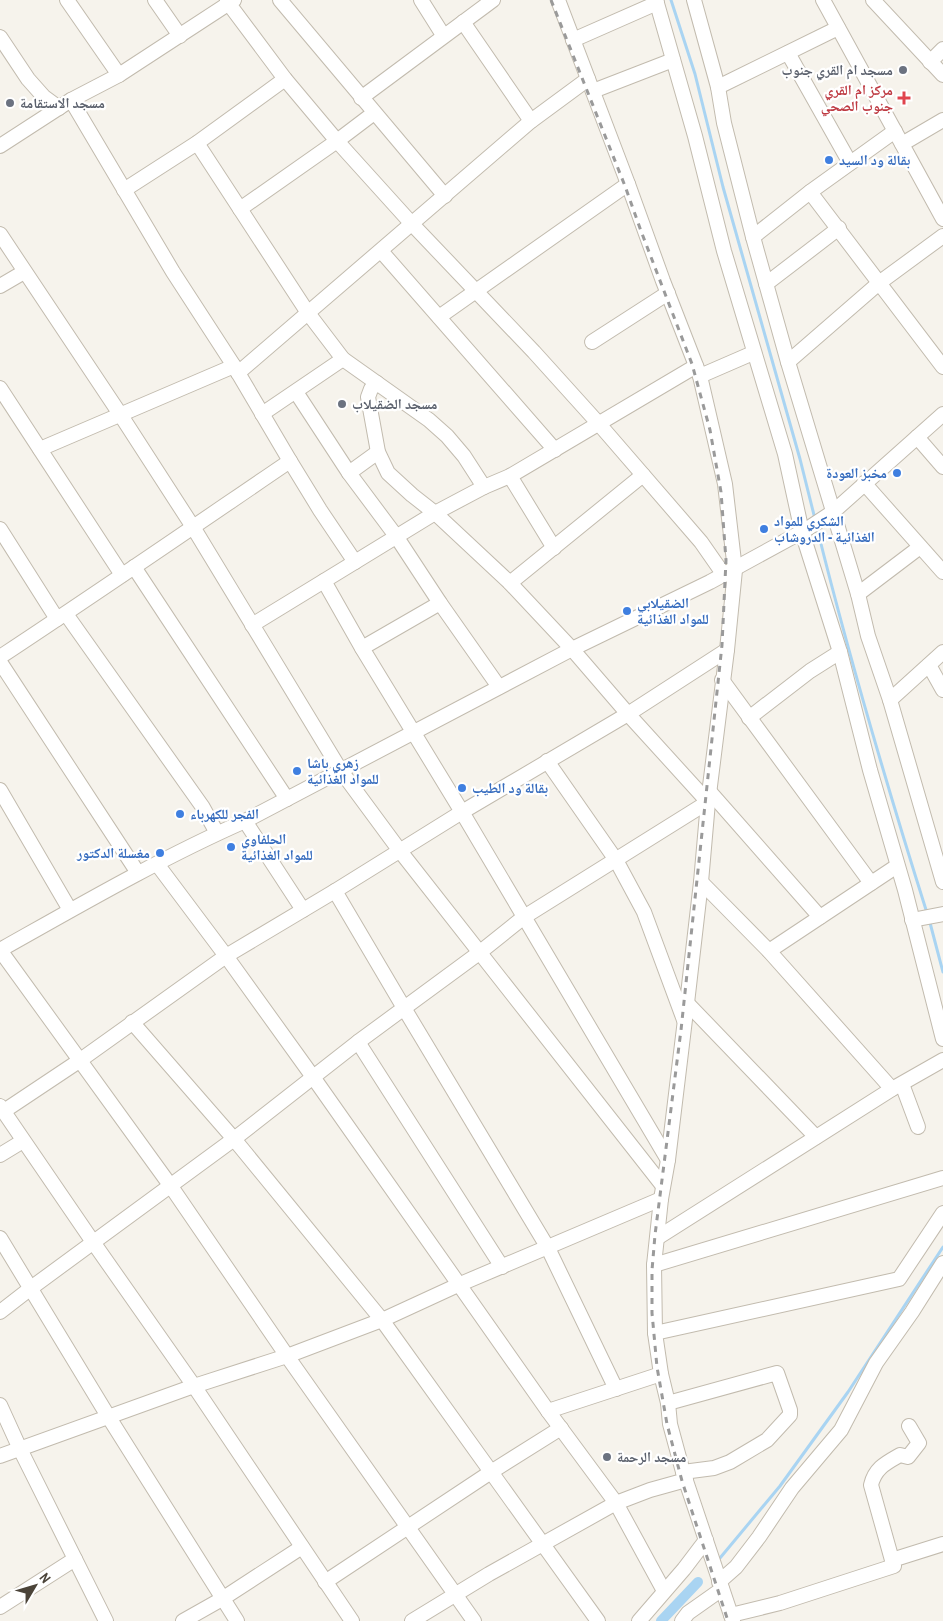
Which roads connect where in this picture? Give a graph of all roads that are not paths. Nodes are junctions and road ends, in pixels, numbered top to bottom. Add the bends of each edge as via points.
1 (67, 0) edge
2 (156, 0) edge
3 (420, 0) edge
4 (492, 0) edge
5 (558, 0) edge
6 (694, 0) edge
7 (823, 0) edge
8 (873, 0) edge
9 (230, 1) edge
10 (286, 2) edge
11 (657, 2) edge
12 (462, 22) junction
13 (838, 28) junction
14 (443, 35) junction
15 (180, 36) junction
16 (0, 37) edge
17 (573, 40) junction
18 (943, 49) edge
19 (788, 52) junction
20 (673, 60) junction
21 (930, 62) junction
22 (118, 75) junction
23 (943, 75) edge
24 (285, 79) junction
25 (590, 85) junction
26 (718, 87) junction
27 (361, 98) junction
28 (71, 100) junction
29 (59, 108) junction
30 (374, 113) junction
31 (943, 120) edge
32 (531, 122) junction
33 (895, 131) junction
34 (337, 141) junction
35 (197, 143) junction
36 (902, 144) junction
37 (0, 146) edge
38 (850, 163) junction
39 (628, 184) junction
40 (124, 190) junction
41 (810, 192) junction
42 (445, 196) junction
43 (938, 196) edge
44 (240, 209) junction
45 (943, 219) edge
46 (412, 224) junction
47 (839, 228) junction
48 (0, 234) edge
49 (943, 236) edge
50 (753, 237) junction
51 (381, 250) junction
52 (24, 272) junction
53 (879, 283) junction
54 (766, 284) junction
55 (0, 286) edge
56 (475, 291) junction
57 (668, 293) junction
58 (308, 314) junction
59 (439, 317) junction
60 (592, 342) dead end
61 (753, 353) junction
62 (343, 359) junction
63 (788, 362) junction
64 (943, 367) edge
65 (236, 370) junction
66 (698, 371) junction
67 (377, 383) junction
68 (0, 388) edge
69 (296, 392) junction
70 (120, 414) junction
71 (262, 414) junction
72 (943, 414) edge
73 (599, 424) junction
74 (917, 437) junction
75 (40, 449) junction
76 (556, 450) junction
77 (378, 452) junction
78 (290, 462) junction
79 (943, 467) edge
80 (349, 473) junction
81 (643, 475) junction
82 (510, 476) junction
83 (864, 483) junction
84 (484, 487) junction
85 (435, 513) junction
86 (831, 514) junction
87 (193, 527) junction
88 (0, 529) edge
89 (805, 530) junction
90 (396, 536) junction
91 (920, 547) junction
92 (554, 548) junction
93 (355, 562) junction
94 (134, 567) junction
95 (729, 572) junction
96 (943, 572) edge
97 (122, 574) junction
98 (324, 581) junction
99 (510, 583) junction
100 (858, 594) junction
101 (440, 603) junction
102 (62, 616) junction
103 (252, 625) junction
104 (362, 648) junction
105 (572, 649) junction
106 (727, 650) junction
107 (840, 652) junction
108 (943, 652) edge
109 (0, 657) edge
110 (0, 662) edge
111 (929, 665) junction
112 (722, 680) junction
113 (499, 687) junction
114 (943, 690) edge
115 (890, 700) junction
116 (628, 714) junction
117 (749, 718) junction
118 (413, 733) junction
119 (547, 761) junction
120 (341, 771) junction
121 (0, 790) edge
122 (709, 797) junction
123 (287, 799) junction
124 (462, 812) junction
125 (245, 821) junction
126 (217, 833) junction
127 (400, 851) junction
128 (616, 860) junction
129 (157, 864) junction
130 (897, 866) junction
131 (138, 874) junction
132 (701, 882) junction
133 (943, 882) edge
134 (871, 883) junction
135 (336, 891) junction
136 (70, 910) junction
137 (303, 910) junction
138 (943, 914) edge
139 (524, 917) junction
140 (820, 917) junction
141 (916, 919) junction
142 (0, 950) edge
143 (769, 951) junction
144 (479, 953) junction
145 (226, 956) junction
146 (688, 1003) junction
147 (404, 1008) junction
148 (132, 1022) junction
149 (685, 1023) junction
150 (943, 1039) edge
151 (358, 1042) junction
152 (943, 1060) edge
153 (79, 1061) junction
154 (313, 1077) junction
155 (897, 1086) junction
156 (2, 1108) edge
157 (918, 1127) dead end
158 (816, 1137) junction
159 (234, 1139) junction
160 (23, 1141) junction
161 (0, 1156) edge
162 (668, 1160) junction
163 (943, 1178) edge
164 (170, 1185) junction
165 (662, 1193) junction
166 (943, 1214) edge
167 (0, 1238) edge
168 (657, 1238) junction
169 (93, 1242) junction
170 (548, 1248) junction
171 (943, 1264) edge
172 (654, 1265) junction
173 (502, 1267) junction
174 (458, 1284) junction
175 (31, 1288) junction
176 (0, 1312) edge
177 (382, 1320) junction
178 (655, 1333) junction
179 (287, 1356) junction
180 (661, 1374) junction
181 (194, 1386) junction
182 (616, 1390) junction
183 (668, 1403) junction
184 (0, 1405) edge
185 (548, 1411) junction
186 (108, 1416) junction
187 (909, 1426) dead end
188 (561, 1428) junction
189 (20, 1449) junction
190 (0, 1456) edge
191 (491, 1472) junction
192 (685, 1476) junction
193 (616, 1503) junction
194 (408, 1527) junction
195 (706, 1540) junction
196 (542, 1544) junction
197 (943, 1544) edge
198 (302, 1547) junction
199 (75, 1559) junction
200 (892, 1560) junction
201 (325, 1582) junction
202 (720, 1586) junction
203 (664, 1591) junction
204 (456, 1594) junction
205 (222, 1599) junction
206 (0, 1607) edge
207 (732, 1618) edge
208 (106, 1621) edge
209 (183, 1621) edge
210 (237, 1621) edge
211 (352, 1621) edge
212 (412, 1621) edge
213 (474, 1621) edge
214 (598, 1621) edge
215 (639, 1621) edge
216 (682, 1621) edge

1 - 22 street
2 - 15 street
3 - 14 street
4 - 12 street
5 - 17 street
6 - 26 street
7 - 13 street
8 - 21 street
9 - 15 street
9 - 24 street
10 - 27 street
11 - 17 street
11 - 20 street
12 - 14 street
12 - 32 street
13 - 19 street
13 - 33 street
14 - 27 street
15 - 22 street
16 - 29 street via 28,79
17 - 25 street
18 - 21 street
19 - 26 street
19 - 38 street
20 - 25 street
20 - 61 street
21 - 23 street
22 - 28 street
24 - 34 street
24 - 35 street
25 - 32 street
25 - 39 street
26 - 50 street
27 - 30 street
28 - 29 street
28 - 40 street
29 - 37 street
30 - 34 street
30 - 42 street
31 - 36 street
32 - 42 street
33 - 36 street
33 - 38 street
34 - 44 street
34 - 46 street
35 - 40 street
35 - 44 street
36 - 43 street
38 - 41 street
39 - 56 street
39 - 57 street
40 - 65 street
41 - 47 street
41 - 50 street
42 - 46 street
43 - 45 street
44 - 58 street
46 - 51 street
46 - 56 street
47 - 53 street
47 - 54 street
48 - 52 street
49 - 53 street
50 - 54 street
51 - 58 street
51 - 59 street
52 - 55 street
52 - 70 street
53 - 63 street
53 - 64 street
54 - 63 street
56 - 59 street
56 - 73 street
57 - 60 street
57 - 66 street
58 - 62 street
58 - 65 street
59 - 76 street
61 - 66 street
61 - 89 street
62 - 67 street
62 - 69 street
63 - 86 street
65 - 70 street
65 - 71 street
66 - 73 street
66 - 95 street via 725,484
67 - 77 street via 368,397
67 - 84 street via 447,436
68 - 75 street
69 - 71 street
69 - 80 street
70 - 75 street
70 - 87 street
71 - 78 street
72 - 74 street
73 - 76 street
73 - 81 street
74 - 79 street
74 - 83 street
75 - 97 street
76 - 82 street
77 - 80 street
77 - 85 street via 388,473
78 - 87 street
78 - 93 street
80 - 90 street
81 - 92 street
81 - 95 street
82 - 84 street
82 - 92 street
83 - 86 street
83 - 91 street
84 - 85 street
85 - 90 street
85 - 99 street
86 - 89 street
86 - 100 street
87 - 94 street
87 - 103 street
88 - 102 street
89 - 95 street
89 - 107 street
90 - 93 street
90 - 101 street
91 - 96 street
91 - 100 street
92 - 99 street
93 - 98 street
94 - 97 street
94 - 123 street
95 - 105 street
95 - 106 street
97 - 102 street
98 - 103 street
98 - 104 street
99 - 105 street
100 - 115 street via 868,636
101 - 104 street
101 - 113 street
102 - 109 street
102 - 126 street via 202,806
103 - 120 street
104 - 118 street
105 - 113 street
105 - 116 street
106 - 112 street
106 - 116 street
107 - 117 street
107 - 130 street
108 - 111 street
110 - 131 street
111 - 114 street
111 - 115 street
112 - 117 street
112 - 122 street
113 - 118 street
115 - 133 street
116 - 119 street
116 - 122 street
117 - 134 street
118 - 120 street
118 - 124 street
119 - 124 street
119 - 128 street
120 - 123 street
120 - 127 street
121 - 136 street
122 - 128 street
122 - 132 street
122 - 140 street
123 - 125 street
124 - 127 street
124 - 139 street
125 - 126 street
125 - 137 street
126 - 129 street
127 - 135 street
127 - 144 street
128 - 139 street
128 - 149 street via 644,912
129 - 131 street
129 - 145 street
130 - 134 street
130 - 141 street
131 - 136 street
132 - 143 street
132 - 146 street
134 - 140 street
135 - 137 street
135 - 147 street
136 - 142 street
137 - 145 street
138 - 141 street
139 - 144 street
139 - 162 street
140 - 143 street
141 - 150 street
142 - 153 street
143 - 155 street
144 - 147 street
144 - 165 street
145 - 148 street
145 - 154 street
146 - 149 street
146 - 158 street
147 - 151 street
147 - 170 street
148 - 153 street
148 - 159 street
149 - 162 street
151 - 154 street
151 - 173 street
152 - 155 street
153 - 156 street
153 - 164 street
154 - 159 street
154 - 174 street
155 - 157 street
155 - 158 street
156 - 160 street
158 - 168 street
159 - 164 street
159 - 177 street
160 - 161 street
160 - 169 street
162 - 165 street
163 - 172 street
164 - 169 street
164 - 179 street
165 - 168 street
165 - 170 street
166 - 178 street via 899,1278
167 - 175 street
168 - 172 street
169 - 175 street
169 - 181 street
170 - 173 street
170 - 182 street
171 - 202 street via 876,1363 841,1430 792,1488
172 - 178 street
173 - 174 street
174 - 177 street
174 - 185 street
175 - 176 street
175 - 186 street
177 - 179 street
177 - 191 street
178 - 180 street
179 - 181 street
179 - 194 street
180 - 182 street
180 - 183 street
181 - 186 street
181 - 198 street
182 - 185 street
183 - 192 street via 670,1424
183 - 192 street via 777,1373 790,1410 790,1415 767,1440 730,1462
184 - 189 street
185 - 188 street
186 - 189 street
186 - 205 street
187 - 200 street via 919,1443 908,1457 900,1455 884,1465 874,1474 871,1485
188 - 191 street
188 - 193 street
189 - 190 street
189 - 199 street
191 - 194 street
191 - 196 street
192 - 193 street
192 - 195 street
193 - 196 street
193 - 203 street
194 - 201 street
194 - 204 street
195 - 202 street
195 - 203 street
196 - 204 street
196 - 214 street
197 - 200 street
198 - 201 street
198 - 205 street
199 - 206 street
199 - 208 street
200 - 207 street via 894,1566
201 - 211 street
202 - 207 street
202 - 216 street
203 - 215 street
204 - 212 street
204 - 213 street
205 - 209 street
205 - 210 street

